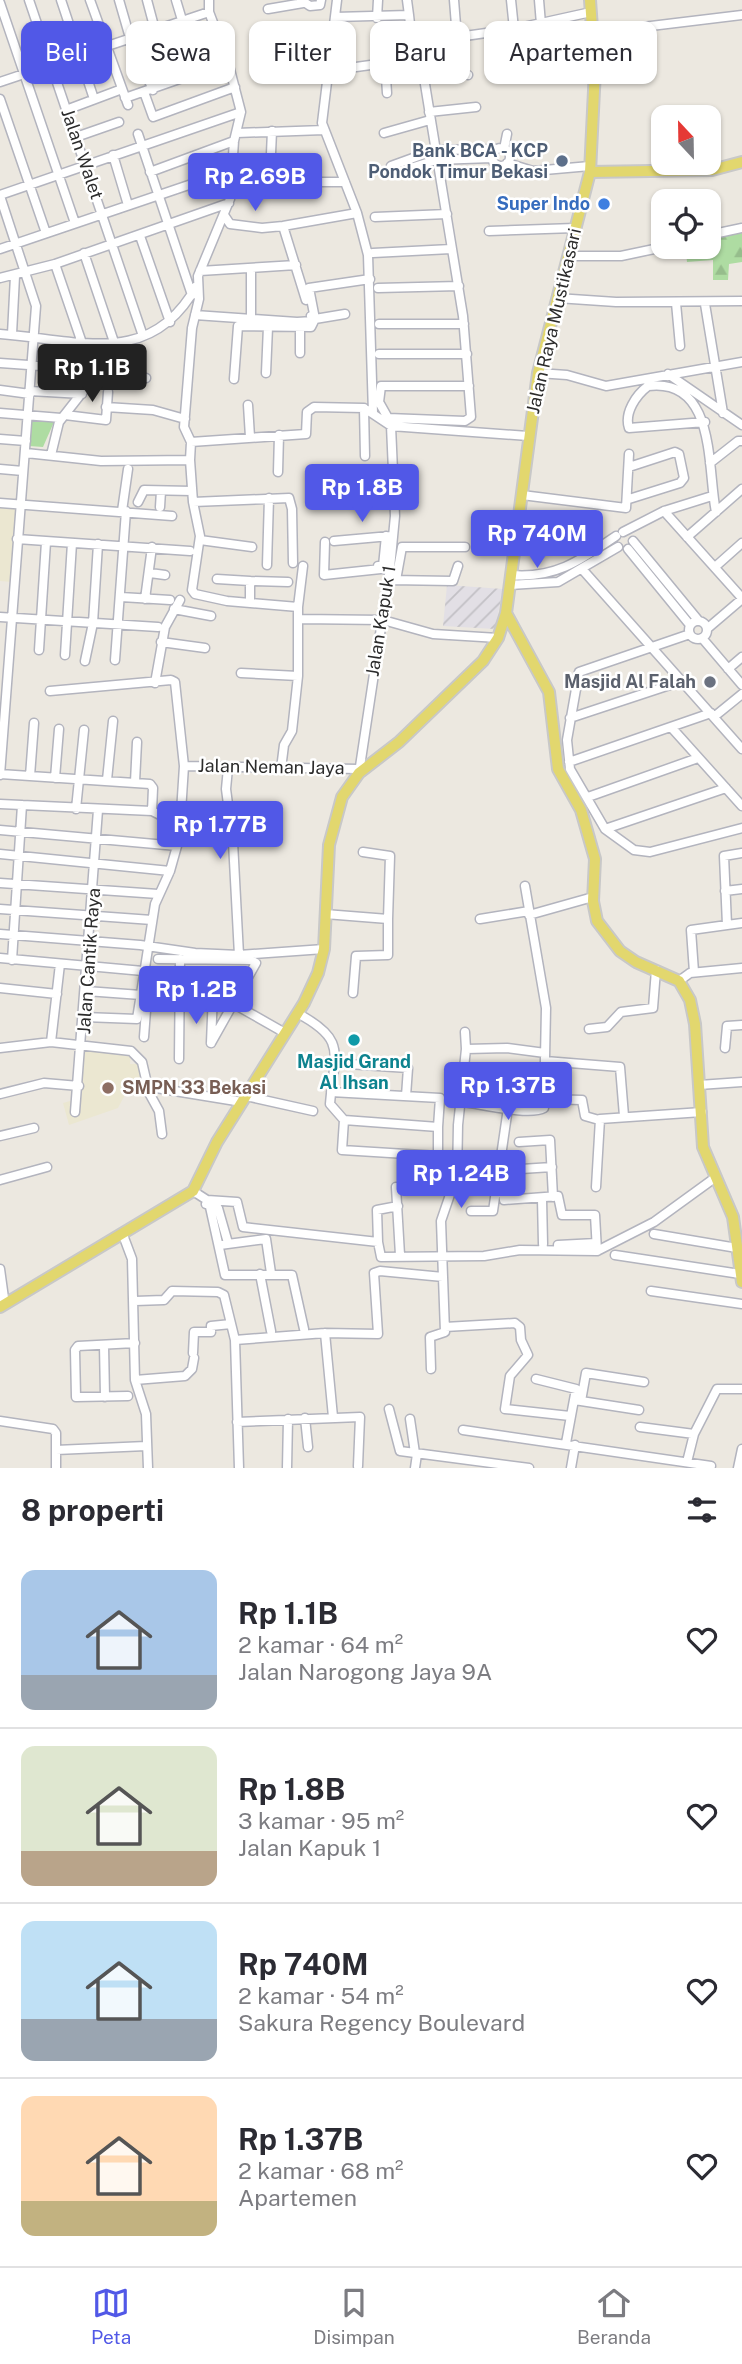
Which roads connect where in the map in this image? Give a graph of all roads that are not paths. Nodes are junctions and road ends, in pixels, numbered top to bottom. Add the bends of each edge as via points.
1 (29, 0) edge
2 (61, 0) edge
3 (90, 0) edge
4 (119, 0) edge
5 (147, 0) edge
6 (176, 0) edge
7 (209, 0) edge
8 (321, 0) edge
9 (337, 0) edge
10 (378, 0) edge
11 (407, 0) edge
12 (454, 0) edge
13 (510, 0) edge
14 (539, 0) edge
15 (590, 0) edge
16 (302, 1) edge
17 (0, 3) edge
18 (268, 9) dead end
19 (209, 12) junction
20 (591, 12) junction
21 (409, 15) junction
22 (742, 15) edge
23 (335, 17) junction
24 (377, 18) junction
25 (182, 20) joint
26 (36, 21) edge
27 (67, 21) edge
28 (97, 21) edge
29 (153, 21) edge
30 (212, 21) edge
31 (334, 21) edge
32 (410, 21) edge
33 (456, 21) edge
34 (513, 21) edge
35 (541, 21) edge
36 (554, 21) edge
37 (592, 21) edge
38 (126, 24) edge
39 (657, 25) edge
40 (112, 65) edge
41 (21, 68) edge
42 (21, 75) edge
43 (0, 82) edge
44 (26, 84) edge
45 (57, 84) edge
46 (88, 84) edge
47 (147, 84) edge
48 (167, 84) edge
49 (234, 84) edge
50 (326, 84) edge
51 (386, 84) edge
52 (425, 84) edge
53 (594, 84) edge
54 (235, 87) junction
55 (148, 91) junction
56 (387, 93) dead end
57 (125, 98) junction
58 (0, 99) edge
59 (94, 99) junction
60 (476, 107) dead end
61 (66, 110) junction
62 (241, 112) junction
63 (430, 116) junction
64 (119, 121) dead end
65 (324, 130) junction
66 (272, 131) junction
67 (384, 133) dead end
68 (138, 134) dead end
69 (507, 135) dead end
70 (76, 137) junction
71 (236, 137) junction
72 (142, 145) junction
73 (435, 150) junction
74 (498, 152) junction
75 (113, 155) junction
76 (436, 160) junction
77 (742, 162) edge
78 (508, 163) junction
79 (85, 164) junction
80 (590, 169) junction
81 (233, 170) junction
82 (150, 172) junction
83 (58, 174) junction
84 (345, 182) junction
85 (30, 184) junction
86 (0, 195) edge
87 (158, 195) junction
88 (229, 203) junction
89 (128, 205) junction
90 (357, 213) junction
91 (103, 214) junction
92 (447, 214) junction
93 (223, 215) junction
94 (375, 217) dead end
95 (184, 220) junction
96 (75, 223) junction
97 (170, 225) junction
98 (283, 226) junction
99 (575, 228) junction
100 (742, 228) edge
101 (489, 231) dead end
102 (721, 232) edge
103 (46, 233) junction
104 (140, 236) junction
105 (175, 241) junction
106 (112, 243) junction
107 (16, 244) junction
108 (0, 249) edge
109 (451, 249) junction
110 (651, 250) edge
111 (84, 253) junction
112 (373, 253) dead end
113 (568, 256) junction
114 (55, 264) junction
115 (296, 265) junction
116 (251, 268) junction
117 (200, 271) junction
118 (27, 273) junction
119 (15, 276) junction
120 (0, 278) edge
121 (370, 279) junction
122 (197, 285) junction
123 (459, 286) junction
124 (378, 288) dead end
125 (192, 295) junction
126 (556, 298) junction
127 (742, 301) edge
128 (677, 303) junction
129 (705, 303) junction
130 (345, 314) dead end
131 (195, 315) junction
132 (251, 318) junction
133 (315, 319) junction
134 (170, 322) junction
135 (379, 324) dead end
136 (464, 324) junction
137 (268, 327) junction
138 (300, 328) junction
139 (0, 334) edge
140 (12, 334) junction
141 (143, 336) junction
142 (35, 337) junction
143 (82, 343) junction
144 (113, 345) junction
145 (680, 346) dead end
146 (300, 353) dead end
147 (379, 354) dead end
148 (467, 354) junction
149 (742, 362) edge
150 (0, 363) edge
151 (32, 366) junction
152 (714, 366) junction
153 (98, 371) junction
154 (266, 373) dead end
155 (538, 373) junction
156 (668, 374) junction
157 (146, 377) dead end
158 (234, 379) dead end
159 (469, 386) junction
160 (0, 390) edge
161 (108, 392) dead end
162 (30, 393) junction
163 (82, 394) junction
164 (248, 405) dead end
165 (106, 407) junction
166 (364, 408) junction
167 (0, 412) edge
168 (723, 413) junction
169 (373, 414) junction
170 (29, 415) junction
171 (63, 416) junction
172 (185, 419) junction
173 (705, 422) junction
174 (742, 425) edge
175 (391, 426) junction
176 (279, 435) junction
177 (528, 436) junction
178 (250, 438) junction
179 (0, 439) edge
180 (26, 441) junction
181 (742, 441) edge
182 (191, 442) junction
183 (26, 453) junction
184 (629, 454) dead end
185 (51, 455) junction
186 (365, 456) dead end
187 (190, 460) junction
188 (710, 463) junction
189 (629, 467) junction
190 (0, 469) edge
191 (128, 469) dead end
192 (23, 471) junction
193 (278, 472) dead end
194 (742, 489) edge
195 (161, 491) junction
196 (192, 491) junction
197 (523, 495) junction
198 (712, 496) junction
199 (269, 498) junction
200 (629, 499) junction
201 (0, 502) edge
202 (138, 502) dead end
203 (193, 502) junction
204 (19, 504) junction
205 (160, 507) dead end
206 (124, 511) junction
207 (664, 511) junction
208 (716, 512) junction
209 (173, 516) dead end
210 (620, 534) junction
211 (390, 536) junction
212 (687, 537) junction
213 (17, 539) junction
214 (200, 540) junction
215 (46, 542) junction
216 (72, 543) junction
217 (742, 543) edge
218 (98, 544) junction
219 (630, 545) junction
220 (125, 546) junction
221 (152, 547) junction
222 (252, 547) dead end
223 (465, 547) dead end
224 (618, 547) junction
225 (190, 551) dead end
226 (293, 563) dead end
227 (267, 565) dead end
228 (303, 566) dead end
229 (458, 566) dead end
230 (715, 567) junction
231 (390, 568) junction
232 (337, 569) dead end
233 (582, 569) junction
234 (561, 570) junction
235 (150, 573) junction
236 (165, 575) dead end
237 (218, 579) dead end
238 (566, 579) junction
239 (392, 580) junction
240 (510, 580) junction
241 (250, 581) junction
242 (526, 581) junction
243 (288, 582) dead end
244 (121, 597) junction
245 (145, 599) junction
246 (742, 599) edge
247 (170, 600) dead end
248 (180, 600) dead end
249 (250, 602) junction
250 (298, 607) junction
251 (174, 609) junction
252 (506, 613) junction
253 (211, 616) dead end
254 (0, 617) edge
255 (11, 617) junction
256 (40, 619) junction
257 (300, 619) junction
258 (383, 620) junction
259 (66, 621) junction
260 (93, 623) junction
261 (119, 624) junction
262 (693, 626) junction
263 (158, 627) dead end
264 (708, 628) junction
265 (498, 638) junction
266 (702, 638) junction
267 (161, 642) junction
268 (4, 646) edge
269 (654, 647) junction
270 (205, 648) dead end
271 (39, 650) dead end
272 (65, 655) dead end
273 (742, 657) edge
274 (115, 660) dead end
275 (85, 661) dead end
276 (728, 669) junction
277 (4, 672) edge
278 (241, 674) dead end
279 (298, 676) junction
280 (682, 681) junction
281 (155, 683) junction
282 (742, 685) edge
283 (50, 691) dead end
284 (742, 694) edge
285 (2, 700) edge
286 (713, 715) junction
287 (570, 718) junction
288 (113, 721) dead end
289 (34, 723) dead end
290 (2, 726) edge
291 (671, 727) junction
292 (59, 729) dead end
293 (84, 730) dead end
294 (137, 741) dead end
295 (742, 749) edge
296 (1, 751) edge
297 (698, 758) junction
298 (569, 762) junction
299 (184, 766) junction
300 (228, 768) junction
301 (281, 769) junction
302 (359, 771) junction
303 (0, 775) edge
304 (30, 776) junction
305 (55, 778) junction
306 (80, 778) junction
307 (107, 780) junction
308 (135, 782) junction
309 (726, 789) junction
310 (588, 797) junction
311 (0, 804) edge
312 (22, 805) junction
313 (742, 806) edge
314 (76, 809) junction
315 (98, 810) junction
316 (152, 811) junction
317 (181, 812) dead end
318 (742, 828) edge
319 (606, 829) junction
320 (0, 830) edge
321 (20, 832) junction
322 (97, 838) junction
323 (177, 846) junction
324 (363, 852) dead end
325 (742, 853) edge
326 (0, 854) edge
327 (19, 856) junction
328 (96, 862) junction
329 (170, 871) junction
330 (0, 883) edge
331 (18, 884) junction
332 (525, 887) dead end
333 (742, 889) edge
334 (94, 890) junction
335 (725, 891) junction
336 (158, 894) junction
337 (593, 897) junction
338 (0, 909) edge
339 (15, 910) junction
340 (529, 913) junction
341 (325, 914) junction
342 (92, 915) junction
343 (388, 919) junction
344 (480, 919) dead end
345 (152, 920) junction
346 (742, 923) edge
347 (727, 925) junction
348 (0, 934) edge
349 (14, 935) junction
350 (89, 941) junction
351 (146, 946) junction
352 (324, 949) junction
353 (239, 955) junction
354 (0, 958) edge
355 (158, 959) dead end
356 (180, 959) junction
357 (12, 960) junction
358 (60, 964) junction
359 (88, 966) junction
360 (742, 968) edge
361 (656, 970) junction
362 (144, 971) junction
363 (694, 972) junction
364 (679, 981) junction
365 (0, 988) edge
366 (86, 990) junction
367 (181, 992) junction
368 (57, 993) junction
369 (213, 993) junction
370 (240, 993) junction
371 (353, 993) dead end
372 (141, 995) junction
373 (234, 1004) junction
374 (297, 1013) junction
375 (84, 1017) junction
376 (742, 1025) edge
377 (589, 1029) dead end
378 (465, 1032) dead end
379 (285, 1033) junction
380 (144, 1037) dead end
381 (51, 1042) junction
382 (82, 1045) junction
383 (0, 1048) edge
384 (726, 1048) dead end
385 (466, 1049) junction
386 (545, 1057) junction
387 (179, 1059) dead end
388 (333, 1063) junction
389 (742, 1082) edge
390 (699, 1085) junction
391 (79, 1086) junction
392 (148, 1088) junction
393 (331, 1092) junction
394 (0, 1094) edge
395 (406, 1096) junction
396 (244, 1099) junction
397 (544, 1099) junction
398 (462, 1101) junction
399 (508, 1108) junction
400 (313, 1111) dead end
401 (75, 1112) dead end
402 (702, 1112) junction
403 (624, 1116) junction
404 (344, 1120) junction
405 (599, 1120) junction
406 (438, 1127) junction
407 (34, 1128) dead end
408 (162, 1134) dead end
409 (0, 1136) edge
410 (519, 1142) dead end
411 (47, 1167) dead end
412 (552, 1167) junction
413 (521, 1169) dead end
414 (716, 1177) junction
415 (457, 1179) junction
416 (0, 1180) edge
417 (498, 1180) junction
418 (396, 1187) dead end
419 (596, 1187) dead end
420 (191, 1193) junction
421 (553, 1197) junction
422 (542, 1199) junction
423 (398, 1206) junction
424 (471, 1211) dead end
425 (738, 1217) edge
426 (654, 1234) dead end
427 (122, 1235) junction
428 (378, 1242) junction
429 (224, 1244) junction
430 (543, 1244) dead end
431 (558, 1245) dead end
432 (596, 1247) junction
433 (737, 1248) junction
434 (400, 1255) junction
435 (615, 1255) dead end
436 (441, 1258) junction
437 (271, 1273) junction
438 (260, 1274) junction
439 (0, 1275) edge
440 (443, 1277) junction
441 (741, 1278) edge
442 (651, 1291) dead end
443 (135, 1301) junction
444 (742, 1304) edge
445 (0, 1307) edge
446 (231, 1324) junction
447 (445, 1327) junction
448 (304, 1329) dead end
449 (271, 1331) dead end
450 (325, 1333) junction
451 (235, 1340) junction
452 (104, 1345) junction
453 (135, 1345) junction
454 (431, 1368) dead end
455 (536, 1379) dead end
456 (135, 1380) junction
457 (644, 1382) dead end
458 (742, 1390) edge
459 (128, 1396) dead end
460 (105, 1397) junction
461 (578, 1400) junction
462 (389, 1409) dead end
463 (639, 1410) dead end
464 (570, 1416) junction
465 (333, 1417) junction
466 (304, 1418) junction
467 (288, 1419) junction
468 (410, 1419) dead end
469 (0, 1421) edge
470 (237, 1422) junction
471 (640, 1427) dead end
472 (463, 1430) dead end
473 (694, 1434) junction
474 (570, 1444) junction
475 (146, 1446) junction
476 (308, 1447) dead end
477 (742, 1449) edge
478 (55, 1450) junction
479 (416, 1454) junction
480 (687, 1462) junction
481 (358, 1466) dead end
482 (711, 1466) dead end
483 (56, 1468) edge
484 (148, 1468) edge
485 (239, 1468) edge
486 (287, 1468) edge
487 (415, 1468) edge
488 (529, 1468) edge
489 (571, 1468) edge
490 (738, 1468) edge

1 - 26 street, Jalan Walet
2 - 27 street
3 - 28 street
4 - 38 street
5 - 29 street
6 - 25 street
7 - 19 street
8 - 16 street via 320,5
9 - 23 street
10 - 24 street
11 - 21 street
12 - 33 street
13 - 34 street
14 - 35 street
15 - 20 main road, Jalan Raya Mustikasari
16 - 18 street
17 - 41 street
19 - 25 street
19 - 30 street
20 - 36 street
20 - 37 main road, Jalan Raya Mustikasari
21 - 24 street
21 - 32 street
22 - 39 street
23 - 24 street
23 - 31 street
40 - 57 street
42 - 43 street
44 - 83 street
45 - 61 street, Jalan Walet
46 - 59 street
47 - 55 street
48 - 55 street
49 - 54 street
50 - 65 street
51 - 56 street
52 - 63 street
53 - 80 main road, Jalan Raya Mustikasari
54 - 55 street via 153,117
54 - 62 street
55 - 57 street
57 - 59 street
58 - 85 street
59 - 61 street
60 - 63 street
61 - 70 street, Jalan Walet
62 - 71 street
62 - 72 street
63 - 67 street
63 - 73 street
64 - 70 street
65 - 66 street
65 - 84 street
66 - 71 street
66 - 84 street via 273,182
68 - 72 street
69 - 74 street
70 - 79 street, Jalan Walet
71 - 81 street
71 - 82 street
72 - 75 street
72 - 82 street
73 - 74 street
73 - 76 street
73 - 76 street via 391,166 395,173
74 - 76 street
74 - 78 street via 509,155
74 - 78 street via 497,165
75 - 79 street
75 - 89 street
76 - 92 street
77 - 80 main road via 712,170
78 - 80 street via 533,171
79 - 83 street
79 - 91 street, Jalan Walet
80 - 99 main road, Jalan Raya Mustikasari
81 - 87 street
81 - 88 street
82 - 87 street
83 - 85 street
83 - 96 street
84 - 90 street
85 - 86 street
85 - 103 street
86 - 107 street
87 - 89 street
87 - 97 street
88 - 93 street
88 - 95 street
89 - 91 street
90 - 98 street
90 - 121 street
91 - 96 street
91 - 106 street, Jalan Walet
92 - 94 street
92 - 109 street
93 - 98 street via 230,224
93 - 117 street
95 - 97 street
95 - 105 street
96 - 103 street
97 - 104 street
97 - 105 street
98 - 115 street
99 - 101 street
99 - 113 main road, Jalan Raya Mustikasari
100 - 102 street
103 - 107 street
104 - 106 street
104 - 134 street
105 - 125 street
106 - 111 street
106 - 141 street, Jalan Walet
107 - 108 street
107 - 118 street
109 - 112 street
109 - 123 street
110 - 113 street via 621,256
111 - 114 street
111 - 144 street
113 - 126 main road, Jalan Raya Mustikasari
114 - 118 street
114 - 143 street
115 - 116 street
115 - 132 street via 313,321
116 - 117 street
116 - 132 street
117 - 122 street
118 - 119 street
118 - 142 street via 36,306
119 - 120 street
119 - 140 street
121 - 133 street via 309,288
121 - 169 street
122 - 125 street
122 - 131 street
123 - 124 street
123 - 136 street
125 - 134 street
126 - 128 street
126 - 155 main road, Jalan Raya Mustikasari
127 - 129 street
128 - 129 street
128 - 145 street
129 - 152 street
130 - 133 street
131 - 132 street
131 - 172 street
133 - 138 street via 311,327
134 - 141 street
135 - 136 street
136 - 148 street
137 - 138 street
137 - 154 street
137 - 158 street via 236,328
138 - 146 street
139 - 140 street
140 - 142 street
141 - 144 street
142 - 143 street
142 - 151 street
143 - 144 street
144 - 153 street
147 - 148 street
148 - 159 street
149 - 152 street
150 - 151 street
151 - 153 street
151 - 162 street
152 - 156 street
152 - 168 street
153 - 157 street
153 - 163 street
155 - 156 street via 606,386
155 - 177 main road, Jalan Raya Mustikasari
156 - 168 street
159 - 159 street via 381,386 379,402 388,418 465,421 471,417
160 - 162 street
161 - 165 street
162 - 163 street
162 - 170 street
163 - 171 street
164 - 178 street
165 - 171 street via 106,420
165 - 172 street via 153,410
166 - 169 street
166 - 176 street via 309,408 306,434
166 - 186 street
167 - 170 street
168 - 174 street
169 - 175 street
170 - 171 street
170 - 180 street
171 - 185 street
172 - 182 street
173 - 173 street via 629,428 627,419 643,390 666,385 689,400
173 - 188 street
175 - 177 street
175 - 211 street, Jalan Kapuk 1
176 - 178 street
176 - 193 street
177 - 197 main road, Jalan Raya Mustikasari
178 - 182 street
179 - 180 street
180 - 183 street
181 - 188 street via 737,440
182 - 187 street
183 - 185 street
183 - 192 street
184 - 189 street
185 - 187 street via 101,461
187 - 196 street
188 - 198 street
189 - 200 street
189 - 200 street via 675,452 684,478
190 - 192 street
191 - 206 street
192 - 204 street
194 - 208 street
195 - 196 street
195 - 202 street via 142,491
195 - 205 street
196 - 203 street
197 - 200 street via 622,508
197 - 240 main road, Jalan Raya Mustikasari
198 - 207 street
198 - 208 street
199 - 203 street
199 - 226 street via 289,498
199 - 227 street
201 - 204 street
203 - 214 street
204 - 206 street
204 - 213 street
206 - 209 street
206 - 220 street
207 - 210 street
207 - 212 street
208 - 212 street
210 - 219 street via 629,533
210 - 224 street
210 - 234 street
211 - 231 street, Jalan Kapuk 1
211 - 231 street via 330,542 324,575
211 - 232 street via 383,566
212 - 230 street
213 - 215 street
213 - 255 street
214 - 222 street
214 - 249 street via 192,590 208,597
215 - 216 street
215 - 256 street
216 - 218 street
216 - 259 street
217 - 230 street
218 - 220 street
218 - 260 street
219 - 224 street
219 - 262 street
220 - 221 street
220 - 244 street
221 - 225 street
221 - 235 street
223 - 239 street via 402,547
224 - 233 street
228 - 250 street
229 - 239 street via 453,582
230 - 246 street
231 - 239 street, Jalan Kapuk 1
233 - 238 street
233 - 269 street
234 - 238 street
234 - 242 street
235 - 236 street
235 - 245 street
237 - 241 street
238 - 242 street
239 - 258 street, Jalan Kapuk 1
240 - 242 street
240 - 252 main road, Jalan Raya Mustikasari
241 - 243 street
241 - 249 street
244 - 245 street
244 - 261 street
245 - 247 street
246 - 264 street
248 - 251 street
249 - 250 street
250 - 257 street
251 - 253 street
251 - 267 street
252 - 265 main road, Jalan Raya Mustikasari
252 - 337 main road via 549,692 558,769 580,810 595,859
254 - 255 street
255 - 256 street
255 - 268 street
256 - 259 street
256 - 271 street
257 - 258 street
257 - 279 street
258 - 265 street via 433,634
258 - 302 street, Jalan Kapuk 1
259 - 260 street
259 - 272 street
260 - 261 street
260 - 275 street
261 - 263 street
261 - 274 street
262 - 264 street
262 - 266 street via 695,639
262 - 269 street
264 - 266 street
265 - 302 main road, Jalan Raya Mustikasari via 472,673 399,742
266 - 276 street
267 - 270 street
267 - 281 street
268 - 277 street
269 - 280 street
269 - 287 street via 579,672
273 - 276 street
276 - 282 street
277 - 285 street
278 - 279 street
279 - 301 street via 292,732 284,745
280 - 286 street
280 - 287 street
281 - 283 street
281 - 299 street, Jalan Neman Jaya via 175,682
284 - 286 street
285 - 290 street
286 - 291 street
286 - 295 street
287 - 298 street
288 - 307 street
289 - 304 street
290 - 296 street
291 - 297 street
291 - 298 street
292 - 305 street
293 - 306 street
294 - 308 street
296 - 303 street
297 - 309 street
297 - 310 street
298 - 310 street
299 - 300 street, Jalan Neman Jaya
299 - 317 street
300 - 301 street, Jalan Neman Jaya
300 - 353 street
301 - 302 street, Jalan Neman Jaya
302 - 341 main road, Jalan Raya Mustikasari via 332,824
303 - 304 street
304 - 305 street
305 - 306 street
306 - 307 street
306 - 314 street
307 - 308 street
308 - 316 street via 152,785
309 - 313 street
309 - 319 street
310 - 319 street
311 - 312 street
312 - 314 street
312 - 321 street
314 - 315 street
315 - 316 street
315 - 322 street, Jalan Cantik Raya
316 - 323 street via 169,817
318 - 319 street via 643,853
320 - 321 street
321 - 322 street
321 - 327 street
322 - 323 street
322 - 328 street, Jalan Cantik Raya
323 - 329 street
324 - 343 street via 390,856
325 - 335 street via 724,856
326 - 327 street
327 - 328 street
327 - 331 street
328 - 329 street
328 - 334 street, Jalan Cantik Raya
329 - 336 street
330 - 331 street
331 - 334 street
331 - 339 street
332 - 340 street
333 - 335 street
334 - 336 street
334 - 342 street, Jalan Cantik Raya
335 - 347 street
336 - 345 street
337 - 340 street
337 - 361 main road via 597,920 608,938 630,959
338 - 339 street
339 - 342 street
339 - 349 street
340 - 344 street
340 - 386 street via 546,1008
341 - 343 street
341 - 352 main road, Jalan Raya Mustikasari
342 - 345 street
342 - 350 street, Jalan Cantik Raya
343 - 371 street via 388,955 356,956
345 - 351 street
346 - 347 street
347 - 363 street via 692,929
348 - 349 street
349 - 350 street
349 - 357 street
350 - 351 street
350 - 359 street, Jalan Cantik Raya
351 - 353 street
351 - 362 street
352 - 353 street
352 - 374 main road, Jalan Raya Mustikasari via 318,973
354 - 357 street
355 - 356 street
356 - 367 street
356 - 370 street via 253,961 256,967
357 - 358 street
358 - 359 street
358 - 368 street
359 - 362 street
359 - 366 street, Jalan Cantik Raya
360 - 363 street
361 - 364 main road
361 - 377 street via 653,1008 621,1012 607,1027
362 - 372 street
363 - 364 street
364 - 390 main road via 692,1007
365 - 368 street
366 - 372 street
366 - 375 street, Jalan Cantik Raya
367 - 369 street
367 - 380 street via 147,995
367 - 387 street
368 - 381 street
369 - 370 street
369 - 373 street via 210,1042
370 - 373 street
372 - 375 street via 135,1021
373 - 379 street
374 - 379 main road, Jalan Raya Mustikasari
374 - 388 street via 325,1029 335,1042
375 - 382 street, Jalan Cantik Raya
376 - 384 street via 728,1025
378 - 385 street
379 - 396 main road, Jalan Raya Mustikasari
381 - 382 street
381 - 383 street
382 - 391 street, Jalan Cantik Raya
382 - 392 street via 134,1052 142,1062
385 - 386 street via 507,1048
385 - 398 street
386 - 397 street
386 - 403 street via 620,1067
388 - 393 street
388 - 395 street via 408,1068
389 - 390 street
390 - 402 main road
391 - 394 street via 44,1083
391 - 401 street, Jalan Cantik Raya
392 - 396 street
392 - 408 street via 159,1111
393 - 395 street
393 - 404 street via 330,1104
395 - 406 street via 440,1098
396 - 400 street
396 - 420 main road, Jalan Raya Mustikasari
397 - 399 street via 540,1111
397 - 405 street via 582,1100 585,1116
398 - 399 street
398 - 415 street
399 - 417 street
402 - 403 street
402 - 414 main road via 704,1152
403 - 405 street
404 - 406 street
404 - 406 street via 342,1150 438,1156
405 - 419 street
407 - 409 street
410 - 412 street via 550,1139
411 - 416 street
412 - 413 street
412 - 421 street
414 - 425 main road
414 - 432 street via 654,1222
415 - 417 street
415 - 436 street via 441,1221
417 - 422 street via 503,1200
417 - 424 street via 493,1211
418 - 423 street
420 - 427 main road
420 - 428 street via 207,1200 237,1202 243,1227
420 - 429 street via 210,1207
421 - 422 street
421 - 432 street via 559,1197 562,1215 595,1214
422 - 430 street
423 - 428 street via 377,1210
423 - 434 street
425 - 433 main road
426 - 433 street
427 - 443 street via 132,1259
427 - 445 main road
428 - 434 street via 381,1256
429 - 437 street via 266,1239
429 - 438 street via 225,1275
431 - 432 street
432 - 436 street
433 - 441 main road
434 - 436 street
435 - 441 street
436 - 440 street
437 - 438 street
437 - 448 street via 293,1276
438 - 449 street
439 - 445 street via 4,1298
440 - 447 street
440 - 450 street via 376,1271 379,1333
442 - 444 street
443 - 446 street via 164,1300 172,1292 218,1292 224,1295
443 - 453 street
446 - 451 street
446 - 456 street via 211,1326 211,1332 194,1332 192,1369 185,1377
447 - 454 street via 444,1333 430,1337
447 - 464 street via 515,1323 528,1355 510,1376 505,1409
450 - 451 street
450 - 465 street
451 - 470 street
452 - 453 street
452 - 460 street
452 - 460 street via 76,1348 75,1395
453 - 456 street
455 - 461 street via 575,1388
456 - 475 street via 146,1414
457 - 461 street via 586,1373
458 - 473 street via 718,1388
459 - 460 street
461 - 463 street
461 - 464 street
462 - 479 street via 398,1450
464 - 474 street
465 - 466 street
465 - 481 street via 360,1417
466 - 467 street
466 - 476 street
467 - 470 street
467 - 486 street
468 - 479 street
469 - 478 street via 53,1429
470 - 485 street
471 - 473 street
472 - 474 street
473 - 480 street
474 - 480 street
474 - 489 street
475 - 478 street
475 - 484 street
477 - 490 street
478 - 483 street
479 - 487 street
479 - 488 street
480 - 482 street

